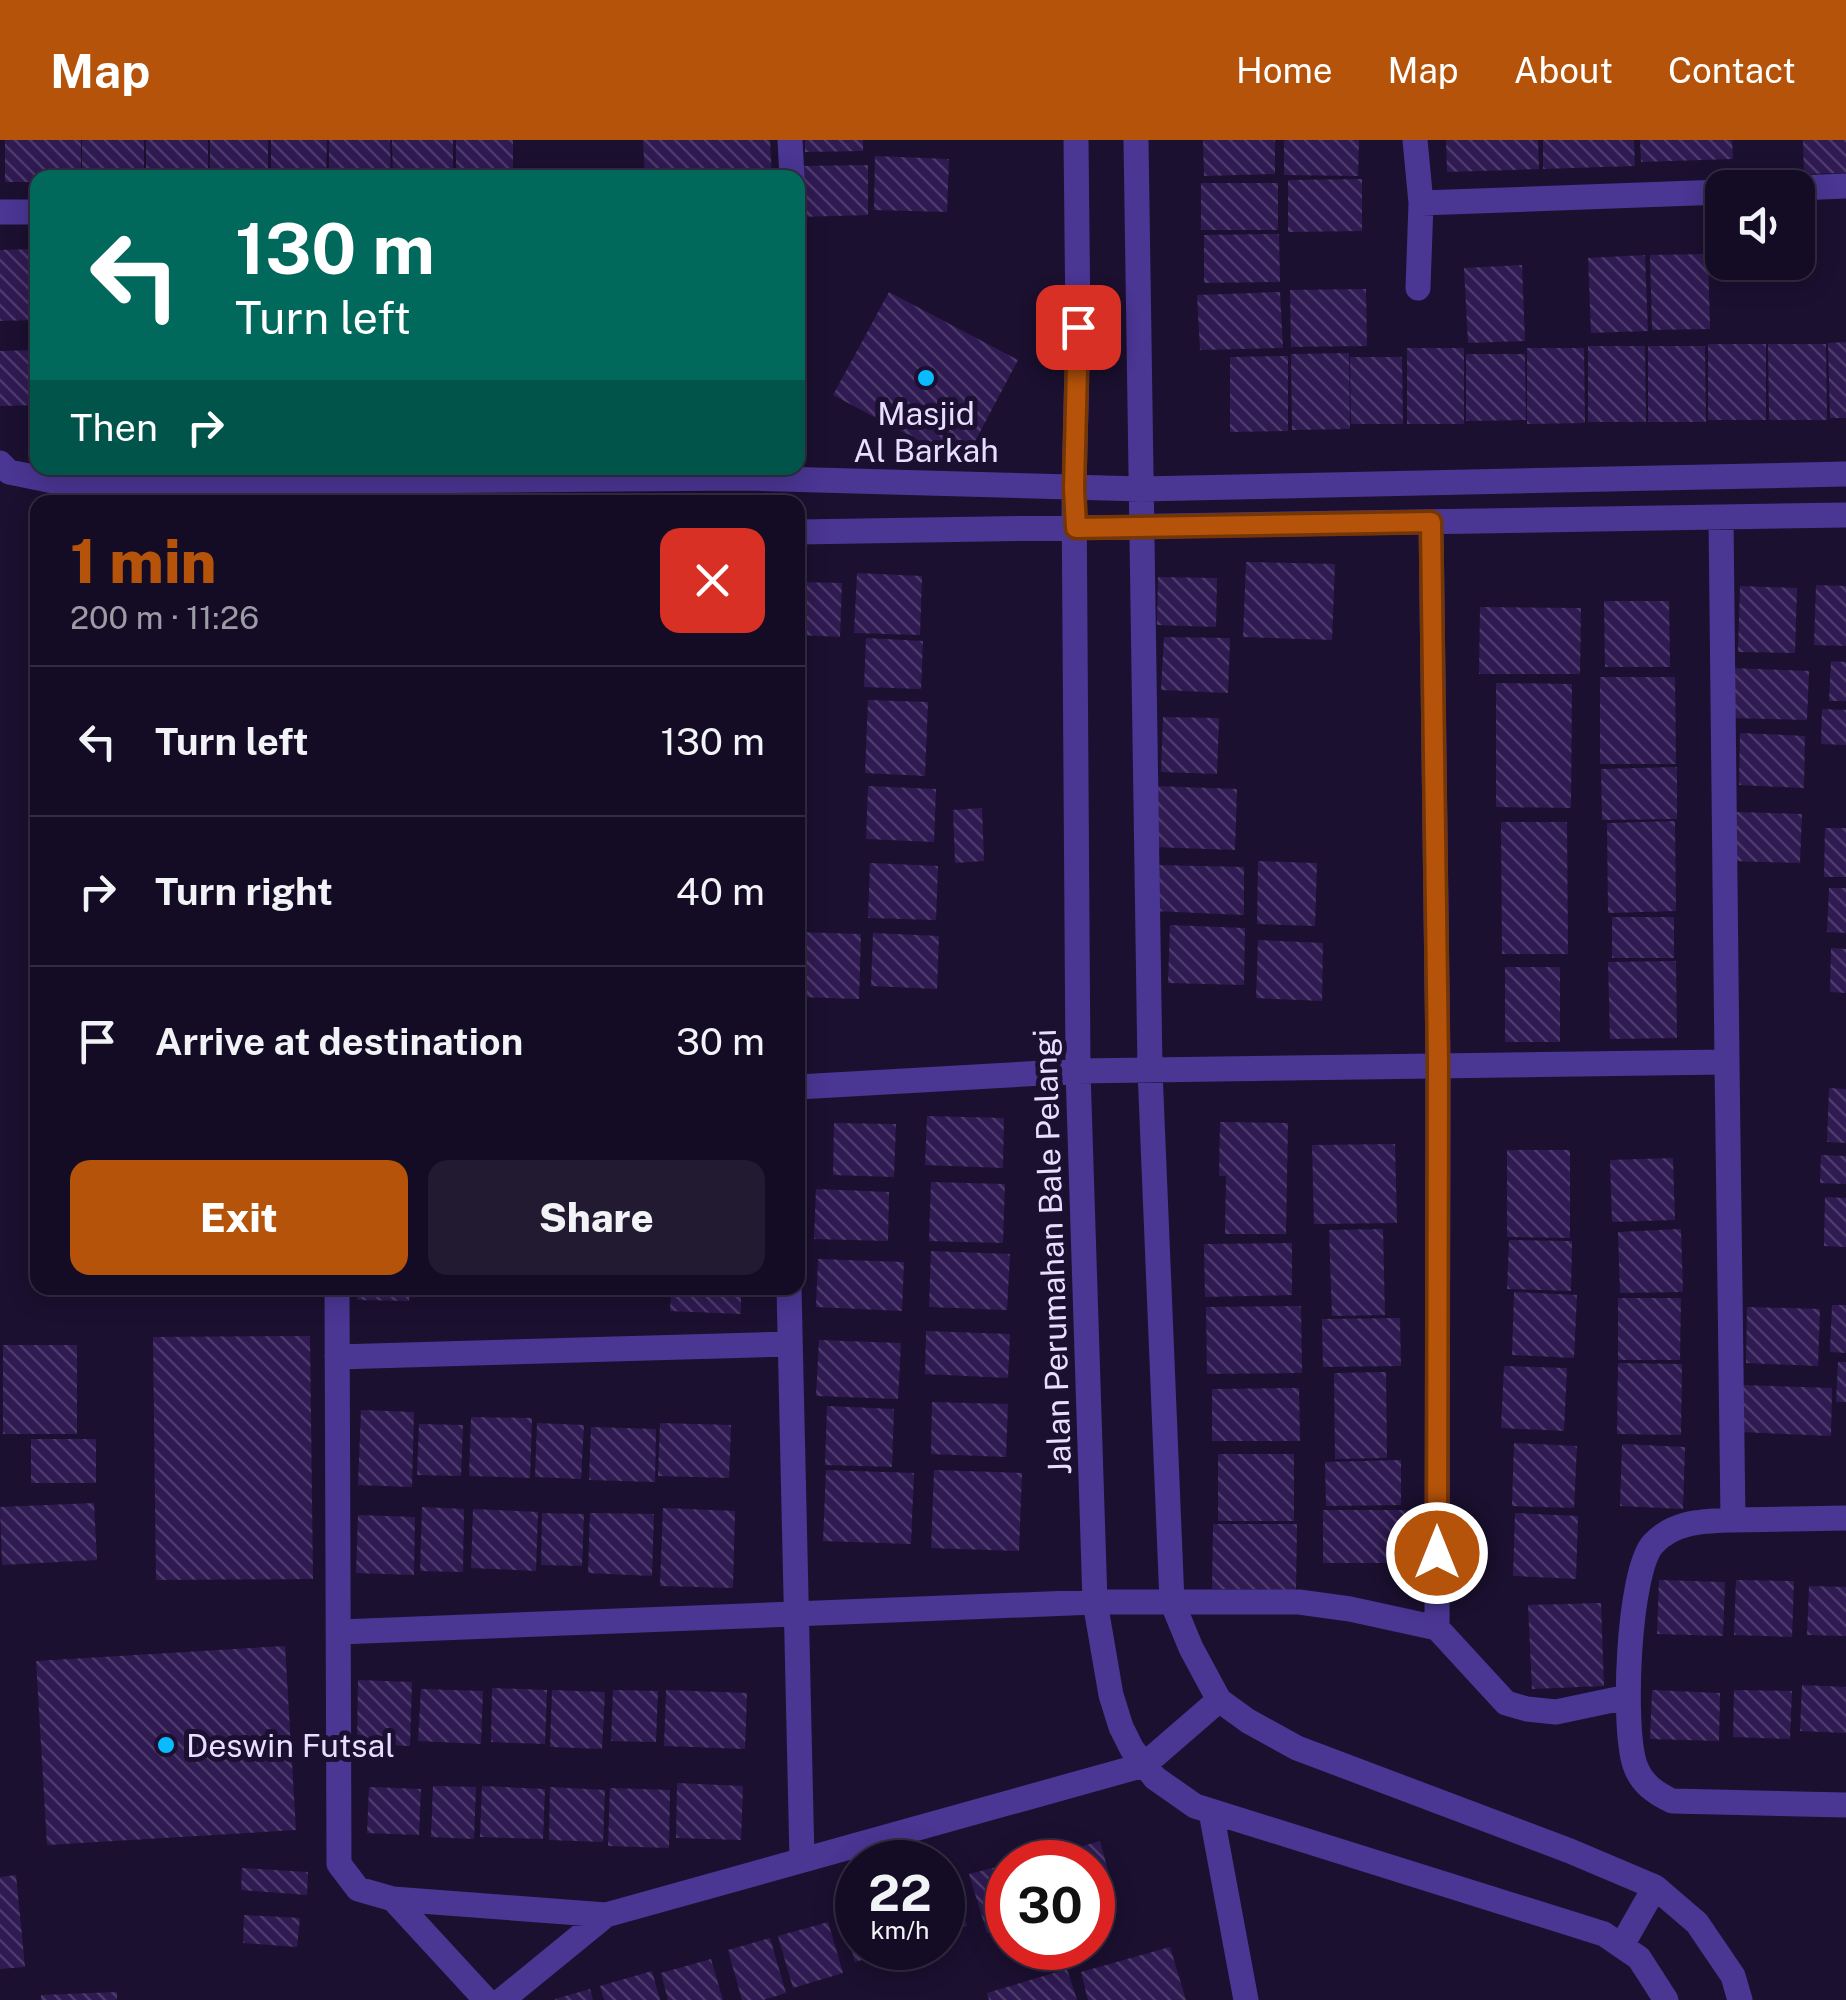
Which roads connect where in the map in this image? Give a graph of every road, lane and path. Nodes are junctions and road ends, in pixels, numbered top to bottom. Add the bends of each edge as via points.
1 (790, 140) edge
2 (1076, 140) edge
3 (1136, 140) edge
4 (1414, 140) edge
5 (792, 170) edge
6 (1846, 186) edge
7 (1815, 187) edge
8 (1705, 193) edge
9 (1422, 204) junction
10 (0, 212) edge
11 (30, 212) edge
12 (1418, 288) dead end
13 (0, 463) edge
14 (1846, 474) edge
15 (620, 475) edge
16 (787, 475) edge
17 (1074, 488) junction
18 (1141, 489) junction
19 (1846, 515) edge
20 (1721, 517) junction
21 (1431, 522) junction
22 (1142, 526) junction
23 (1076, 528) junction
24 (805, 532) edge
25 (1727, 1062) junction
26 (1438, 1065) junction
27 (1150, 1070) junction
28 (1078, 1071) junction
29 (805, 1087) edge
30 (337, 1295) edge
31 (790, 1295) edge
32 (790, 1344) junction
33 (338, 1357) junction
34 (1846, 1518) edge
35 (1732, 1520) junction
36 (1096, 1602) junction
37 (1172, 1602) junction
38 (795, 1616) junction
39 (1437, 1628) junction
40 (340, 1632) junction
41 (1628, 1698) junction
42 (1219, 1700) junction
43 (1144, 1765) junction
44 (1846, 1805) edge
45 (1211, 1812) junction
46 (802, 1860) junction
47 (1654, 1887) junction
48 (394, 1899) junction
49 (606, 1915) junction
50 (1622, 1945) junction
51 (486, 2000) edge
52 (502, 2000) edge
53 (1246, 2000) edge
54 (1666, 2000) edge
55 (1740, 2000) edge

1 - 5 street
2 - 17 street, Jalan Perumahan Bale Pelangi
3 - 18 street
4 - 9 street
6 - 7 street
8 - 9 street
9 - 12 street
10 - 11 street
13 - 15 street via 9,472 68,484
14 - 18 street
16 - 17 street
17 - 18 street
17 - 23 street, Jalan Perumahan Bale Pelangi
18 - 22 street
19 - 20 street
20 - 21 street
20 - 25 street
21 - 22 street
21 - 26 street
22 - 23 street
22 - 27 street
23 - 24 street
23 - 28 street, Jalan Perumahan Bale Pelangi
25 - 26 street
25 - 35 street
26 - 27 street
26 - 39 street
27 - 28 street
27 - 37 street
28 - 29 street
28 - 36 street, Jalan Perumahan Bale Pelangi
30 - 33 street
31 - 32 street
32 - 33 street
32 - 38 street
33 - 40 street
34 - 35 street
35 - 41 street via 1676,1528 1646,1554 1637,1581
36 - 37 street
36 - 38 street
36 - 43 street, Jalan Perumahan Bale Pelangi via 1111,1695
37 - 39 street via 1299,1602
37 - 42 street
38 - 40 street
38 - 46 street
39 - 41 street via 1506,1703 1556,1712
40 - 48 street via 339,1864 358,1890
41 - 44 street via 1634,1763 1656,1794 1693,1804
42 - 43 street
42 - 47 street via 1297,1748
43 - 45 street, Jalan Perumahan Bale Pelangi via 1168,1789
43 - 46 street
45 - 50 street, Jalan Perumahan Bale Pelangi via 1584,1926
45 - 53 street
46 - 49 street
47 - 50 street
47 - 55 street via 1697,1923 1734,1976
48 - 49 street
48 - 51 street
49 - 52 street
50 - 54 street, Jalan Perumahan Bale Pelangi via 1652,1974

